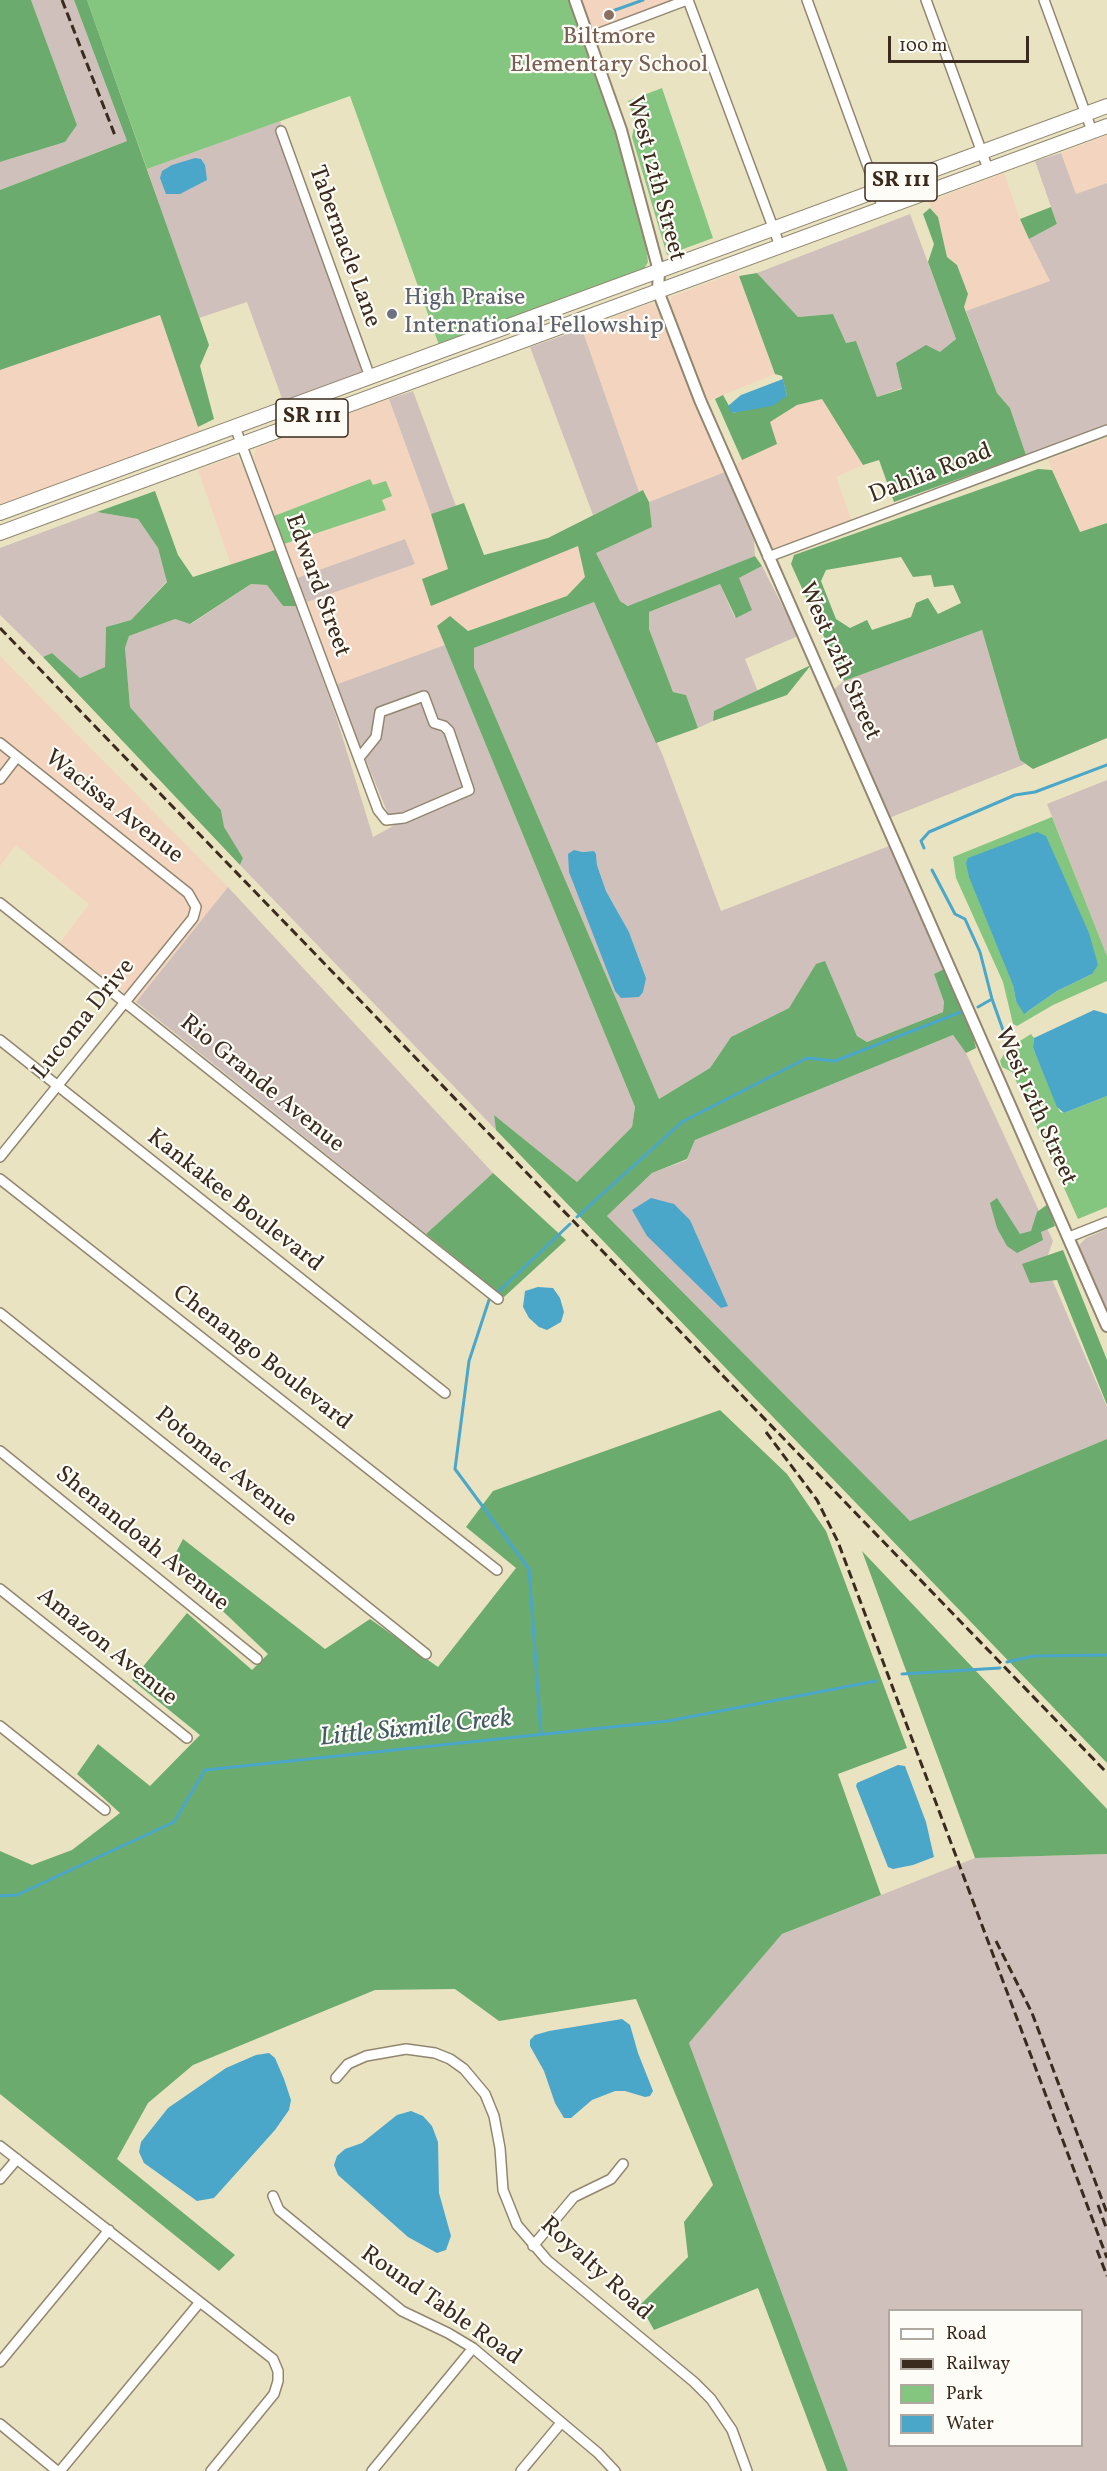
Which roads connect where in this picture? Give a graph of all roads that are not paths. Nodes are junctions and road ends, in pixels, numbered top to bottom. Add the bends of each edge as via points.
1 (575, 0) edge
2 (688, 0) edge
3 (807, 0) edge
4 (926, 0) edge
5 (1044, 0) edge
6 (588, 36) junction
7 (1107, 106) edge
8 (1086, 114) junction
9 (1107, 126) edge
10 (281, 131) dead end
11 (1092, 131) junction
12 (982, 152) junction
13 (988, 170) junction
14 (877, 190) junction
15 (884, 208) junction
16 (773, 229) junction
17 (780, 246) junction
18 (659, 271) junction
19 (658, 291) junction
20 (445, 350) junction
21 (451, 367) junction
22 (370, 377) junction
23 (235, 427) junction
24 (1107, 430) edge
25 (241, 444) junction
26 (0, 513) edge
27 (0, 533) edge
28 (768, 557) junction
29 (0, 743) edge
30 (17, 757) junction
31 (359, 758) junction
32 (0, 779) edge
33 (0, 903) edge
34 (196, 907) joint
35 (126, 1002) junction
36 (0, 1040) edge
37 (56, 1086) junction
38 (0, 1156) edge
39 (0, 1179) edge
40 (1107, 1222) edge
41 (1069, 1237) junction
42 (498, 1299) dead end
43 (0, 1313) edge
44 (1107, 1326) edge
45 (445, 1393) dead end
46 (0, 1451) edge
47 (497, 1570) dead end
48 (0, 1588) edge
49 (426, 1654) dead end
50 (257, 1659) dead end
51 (0, 1726) edge
52 (187, 1738) dead end
53 (105, 1810) dead end
54 (336, 2078) dead end
55 (0, 2146) edge
56 (17, 2159) junction
57 (623, 2164) dead end
58 (0, 2179) edge
59 (273, 2196) dead end
60 (109, 2230) junction
61 (533, 2246) junction
62 (200, 2302) junction
63 (473, 2348) junction
64 (0, 2362) edge
65 (561, 2423) junction
66 (0, 2424) edge
67 (58, 2471) edge
68 (211, 2471) edge
69 (372, 2471) edge
70 (521, 2471) edge
71 (615, 2471) edge
72 (747, 2471) edge

1 - 6 street, West 12th Street
2 - 6 street
2 - 16 street
3 - 14 street
4 - 12 street
5 - 8 street
6 - 18 street, West 12th Street via 621,130
7 - 8 main road, SR 111
8 - 11 street
8 - 12 main road, SR 111
9 - 11 main road, SR 111
10 - 22 street, Tabernacle Lane
11 - 13 main road, SR 111
12 - 13 street
12 - 14 main road, SR 111
13 - 15 main road, SR 111
14 - 15 street
14 - 16 main road, SR 111
15 - 17 main road, SR 111
16 - 17 street
16 - 18 main road, SR 111
17 - 19 main road, SR 111
18 - 19 street, West 12th Street
18 - 20 main road, SR 111
19 - 21 main road, SR 111
19 - 28 street, West 12th Street
20 - 21 street
20 - 22 main road, SR 111
21 - 25 main road, SR 111
22 - 23 main road, SR 111
23 - 25 street, Edward Street
23 - 26 main road, SR 111
24 - 28 street, Dahlia Road
25 - 27 main road, SR 111
25 - 31 street, Edward Street
28 - 41 street, West 12th Street
29 - 30 street, Wacissa Avenue
30 - 32 street
30 - 34 street, Wacissa Avenue via 188,893
31 - 31 street, Edward Street via 378,810 386,820 404,818 469,790 449,732 434,723 424,696 380,712 376,737
33 - 35 street, Rio Grande Avenue
34 - 35 street, Lucoma Drive via 193,918
35 - 37 street, Lucoma Drive
35 - 42 street, Rio Grande Avenue
36 - 37 street, Kankakee Boulevard
37 - 38 street, Lucoma Drive
37 - 45 street, Kankakee Boulevard
39 - 47 street, Chenango Boulevard
40 - 41 street
41 - 44 street, West 12th Street
43 - 49 street, Potomac Avenue
46 - 50 street, Shenandoah Avenue
48 - 52 street, Amazon Avenue
51 - 53 street
54 - 61 street, Royalty Road via 348,2064 366,2056 406,2049 435,2053 465,2069 485,2094 494,2116 503,2190 517,2225
55 - 56 street
56 - 58 street
56 - 60 street
57 - 61 street via 611,2179 574,2197
59 - 63 street, Round Table Road via 279,2210 402,2311
60 - 62 street
60 - 64 street
61 - 72 street, Royalty Road via 711,2399 732,2430
62 - 67 street
62 - 68 street via 273,2359 279,2381 274,2394
63 - 65 street, Round Table Road
63 - 69 street
65 - 70 street
65 - 71 street, Round Table Road
66 - 67 street

